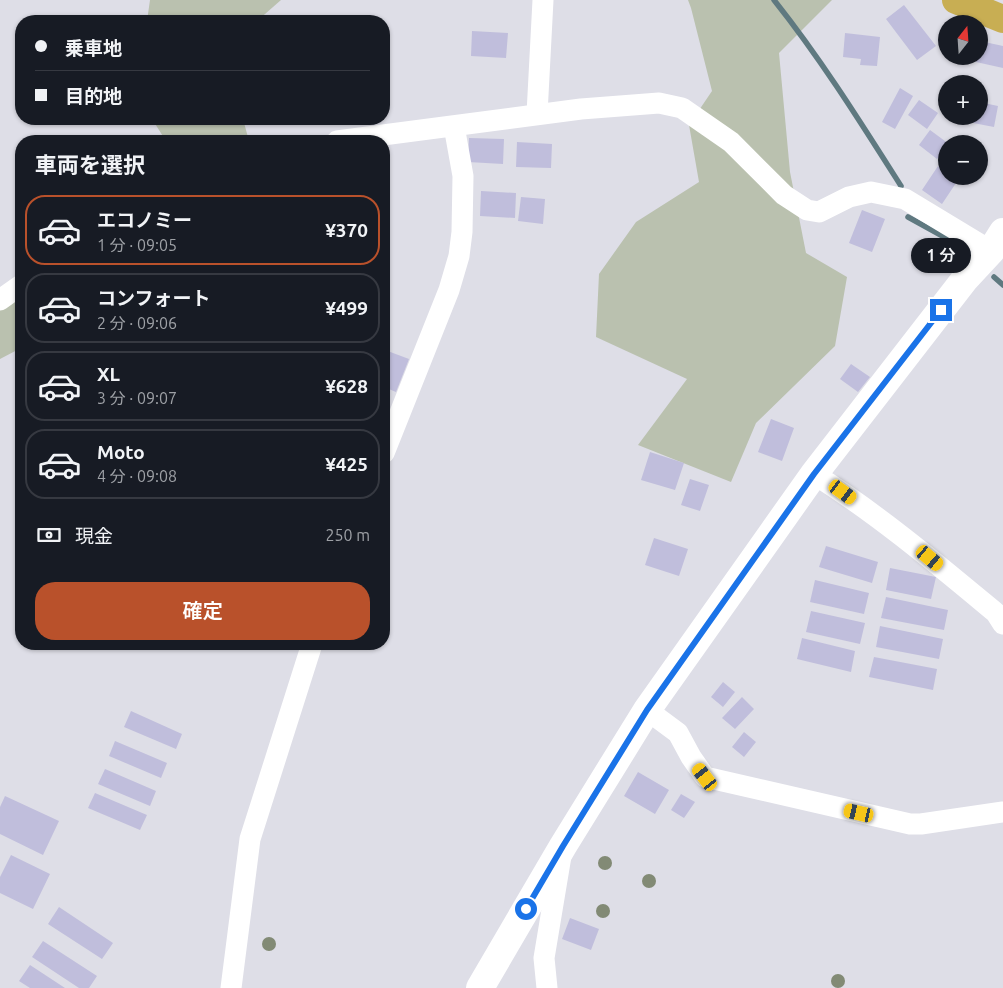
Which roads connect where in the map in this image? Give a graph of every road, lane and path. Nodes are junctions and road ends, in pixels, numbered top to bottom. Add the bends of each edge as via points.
1 (543, 0) edge
2 (956, 0) edge
3 (1003, 19) edge
4 (537, 114) junction
5 (454, 126) junction
6 (384, 135) edge
7 (999, 249) edge
8 (15, 289) edge
9 (0, 300) edge
10 (390, 438) edge
11 (814, 474) junction
12 (1003, 624) edge
13 (310, 650) edge
14 (647, 710) junction
15 (1003, 812) edge
16 (563, 846) junction
17 (231, 988) edge
18 (480, 988) edge
19 (547, 988) edge

1 - 4 street
2 - 3 highway
4 - 5 street
4 - 7 street via 659,103 682,108 732,142 784,195 807,210 819,212 849,197 871,192 905,199
5 - 6 street
5 - 10 street via 463,176 459,256 449,290
7 - 11 street via 965,279
8 - 9 street
11 - 12 street via 917,547 996,614
11 - 14 street
13 - 17 street via 250,839
14 - 15 street via 678,733 705,777 910,824
14 - 16 street
16 - 18 street
16 - 19 street via 544,958

